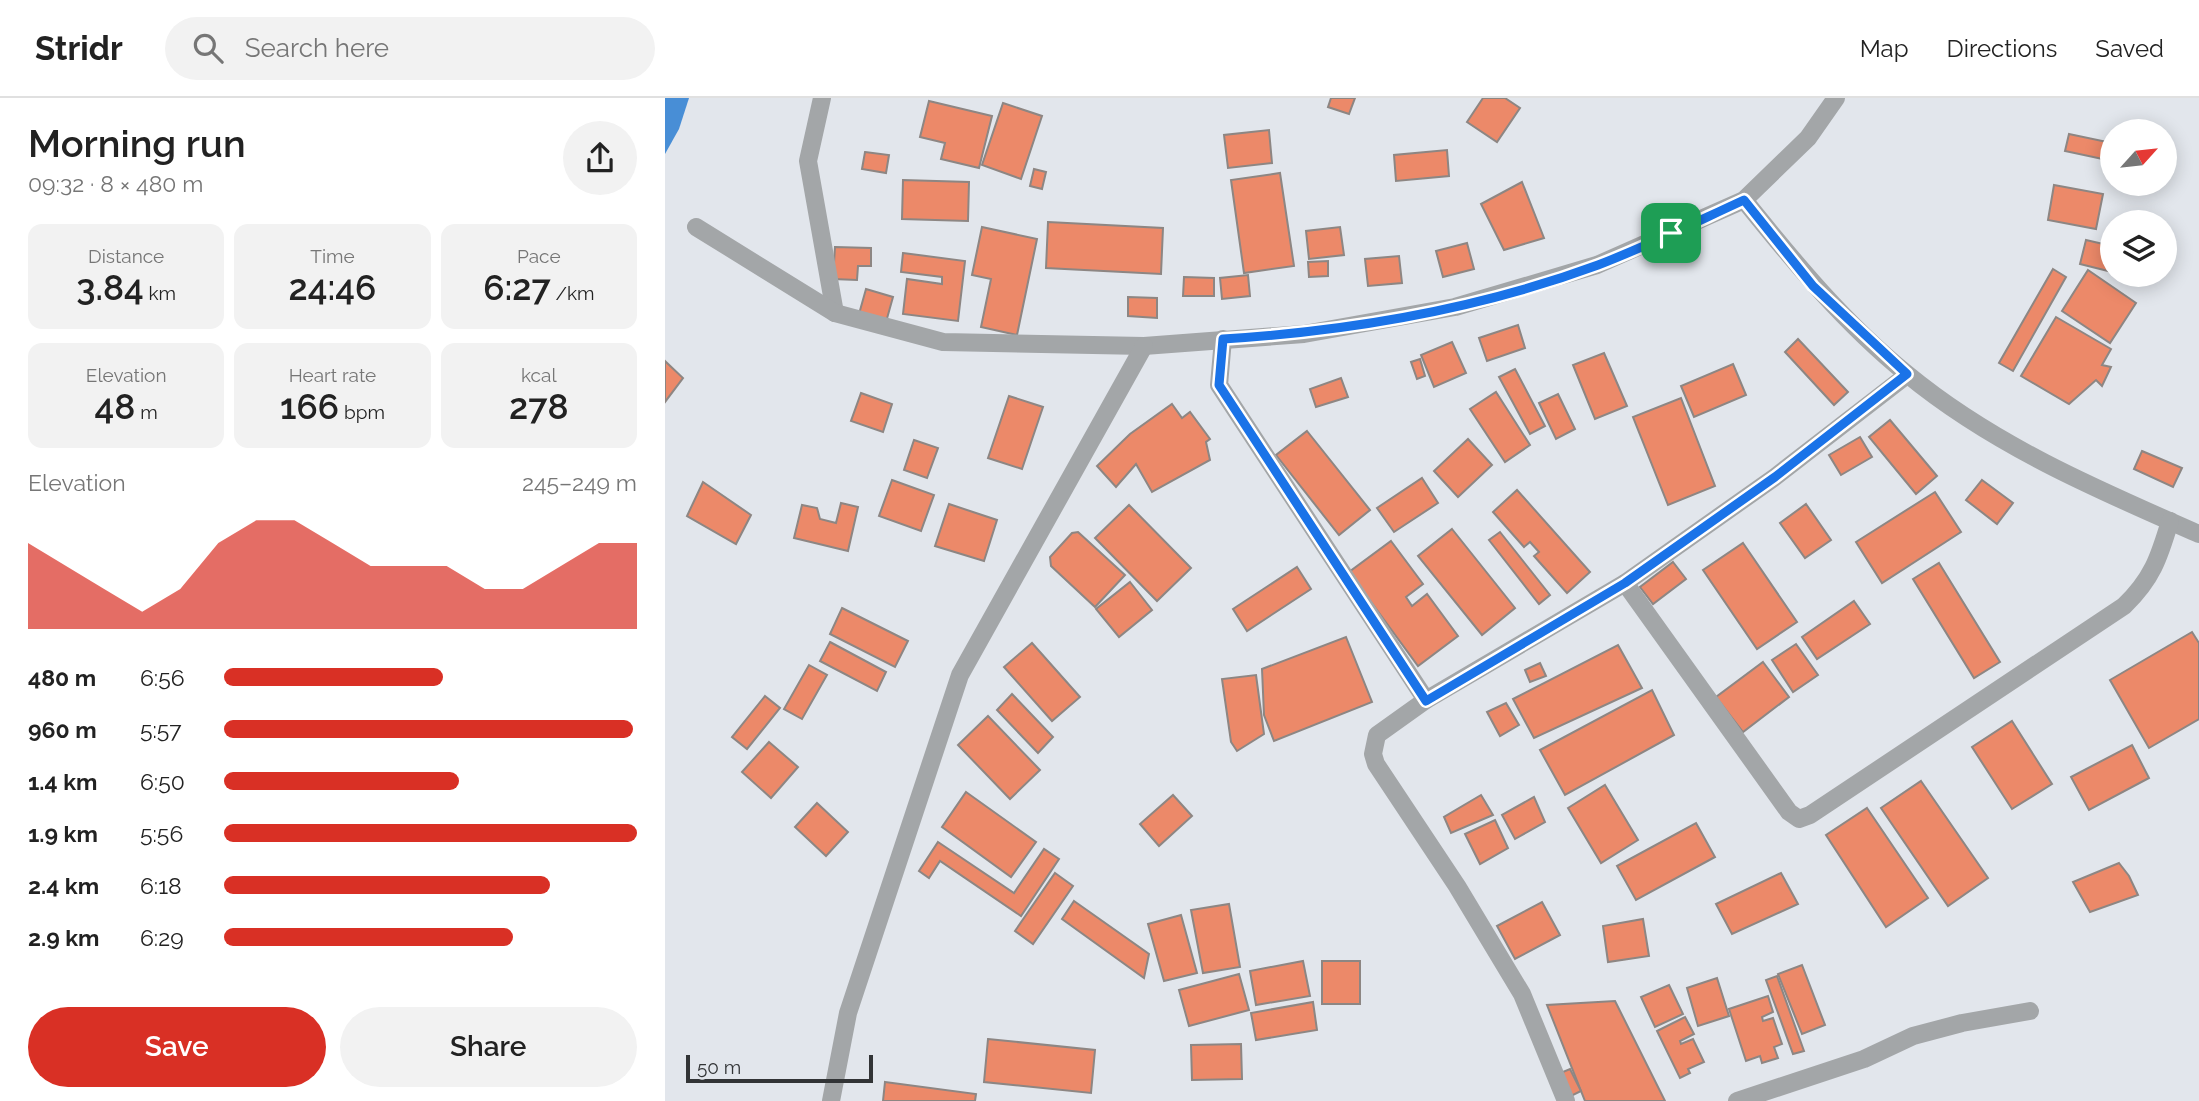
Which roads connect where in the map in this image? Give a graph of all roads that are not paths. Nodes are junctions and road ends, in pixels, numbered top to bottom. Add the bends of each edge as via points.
1 (821, 98) edge
2 (1836, 98) edge
3 (1744, 200) junction
4 (696, 228) dead end
5 (835, 313) junction
6 (1223, 339) junction
7 (1144, 346) junction
8 (1907, 374) junction
9 (2170, 521) junction
10 (2199, 534) edge
11 (1625, 583) junction
12 (1426, 701) junction
13 (2030, 1011) dead end
14 (831, 1101) edge
15 (1566, 1101) edge
16 (1737, 1101) edge

1 - 5 street via 808,161
2 - 3 street via 1808,138
3 - 6 street via 1597,265 1455,307 1304,334
3 - 8 street via 1813,286
4 - 5 street
5 - 7 street via 943,342
6 - 7 street
6 - 12 street via 1219,385
7 - 14 street via 960,675 848,1013
8 - 9 street via 1983,427 2097,490
8 - 11 street via 1775,477
9 - 10 street
9 - 11 street via 2144,586 2124,606 1798,819
11 - 12 street
12 - 15 street via 1377,735 1376,764 1522,994
13 - 16 street via 1913,1036 1864,1059

